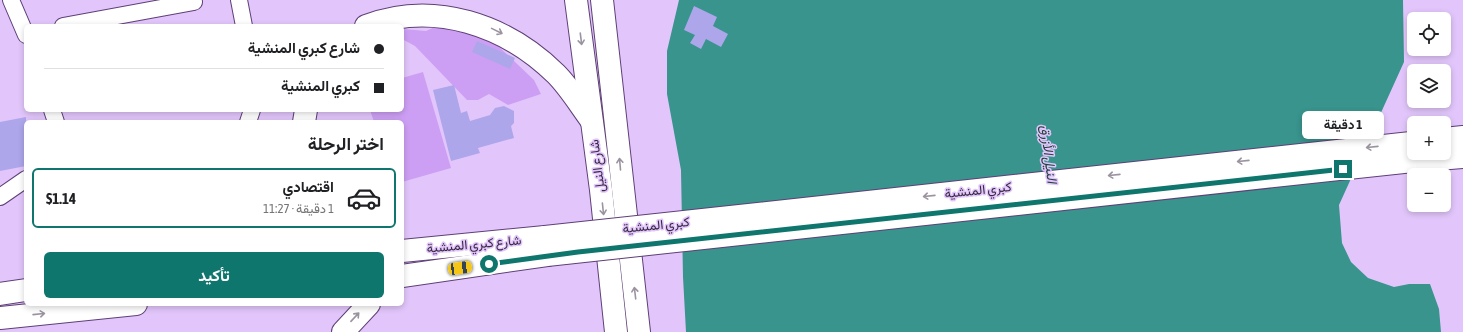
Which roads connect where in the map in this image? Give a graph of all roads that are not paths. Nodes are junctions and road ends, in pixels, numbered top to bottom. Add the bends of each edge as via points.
1 (10, 0) edge
2 (239, 0) edge
3 (576, 0) edge
4 (602, 0) edge
5 (194, 2) dead end
6 (74, 24) edge
7 (244, 24) edge
8 (370, 24) edge
9 (24, 30) edge
10 (592, 123) junction
11 (1463, 137) edge
12 (1451, 138) edge
13 (1407, 150) edge
14 (1451, 155) edge
15 (1463, 157) edge
16 (24, 180) edge
17 (0, 197) edge
18 (546, 246) junction
19 (404, 250) edge
20 (404, 276) edge
21 (24, 290) edge
22 (0, 294) edge
23 (612, 294) junction
24 (117, 306) edge
25 (367, 306) edge
26 (0, 318) edge
27 (343, 332) edge
28 (606, 332) edge
29 (616, 332) edge
30 (639, 332) edge

1 - 9 street
2 - 7 street
3 -> 10 main road, شارع النيل
30 -> 4 main road, شارع النيل
5 - 6 street
8 -> 10 main road via 381,18 410,11 435,10 451,12 476,21 531,51 557,75
10 -> 23 main road, شارع النيل
11 - 12 main road
13 - 18 main road, كبري المنشية, bridge
14 - 15 main road
16 - 17 street
18 - 19 main road, شارع كبري المنشية
18 - 20 main road, شارع كبري المنشية
21 - 22 main road
23 - 28 main road
23 - 29 main road, شارع النيل
26 -> 24 main road
27 -> 25 main road

